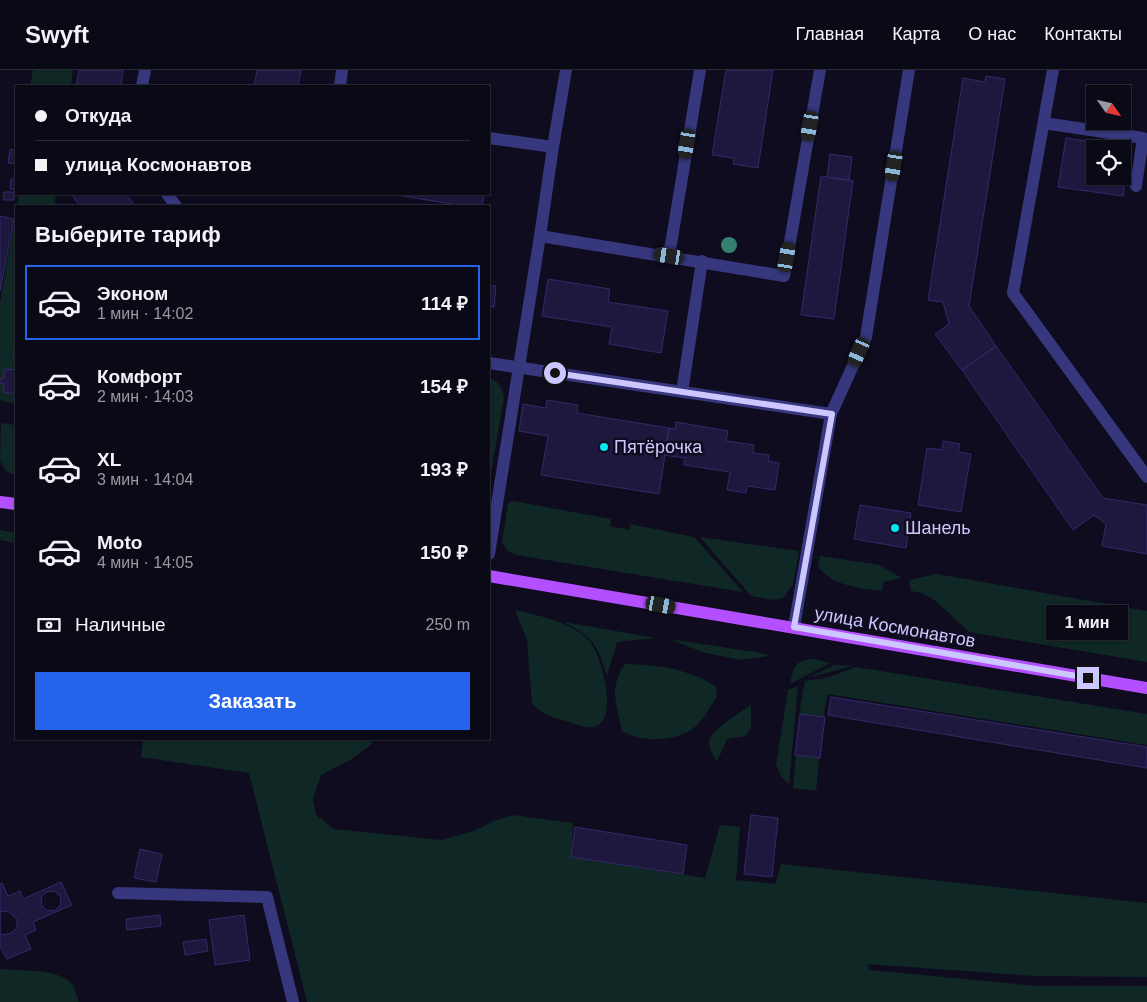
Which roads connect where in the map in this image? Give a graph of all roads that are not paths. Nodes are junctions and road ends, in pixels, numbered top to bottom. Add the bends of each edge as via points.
1 (145, 70) edge
2 (342, 70) edge
3 (566, 70) edge
4 (700, 70) edge
5 (820, 70) edge
6 (909, 70) edge
7 (1053, 70) edge
8 (142, 85) edge
9 (340, 85) edge
10 (1044, 123) junction
11 (490, 138) edge
12 (554, 147) junction
13 (1136, 186) dead end
14 (540, 236) junction
15 (669, 256) junction
16 (702, 261) junction
17 (490, 363) edge
18 (519, 367) junction
19 (682, 392) junction
20 (832, 414) junction
21 (1147, 477) edge
22 (0, 502) edge
23 (15, 504) edge
24 (490, 548) edge
25 (490, 576) edge
26 (794, 627) junction
27 (1147, 688) edge
28 (118, 893) dead end
29 (294, 1002) edge

1 - 8 lane
2 - 9 lane
3 - 12 lane
4 - 15 lane
5 - 16 lane via 784,276
6 - 20 lane via 866,337
7 - 10 lane
10 - 13 lane via 1143,138
10 - 21 lane via 1013,293
11 - 12 lane
12 - 14 lane
14 - 15 lane
14 - 18 lane
15 - 16 lane
16 - 19 lane
17 - 18 lane
18 - 19 lane
18 - 24 lane
19 - 20 lane
20 - 26 lane
22 - 23 main road
25 - 26 main road, улица Космонавтов
26 - 27 main road, улица Космонавтов
28 - 29 lane via 267,897

